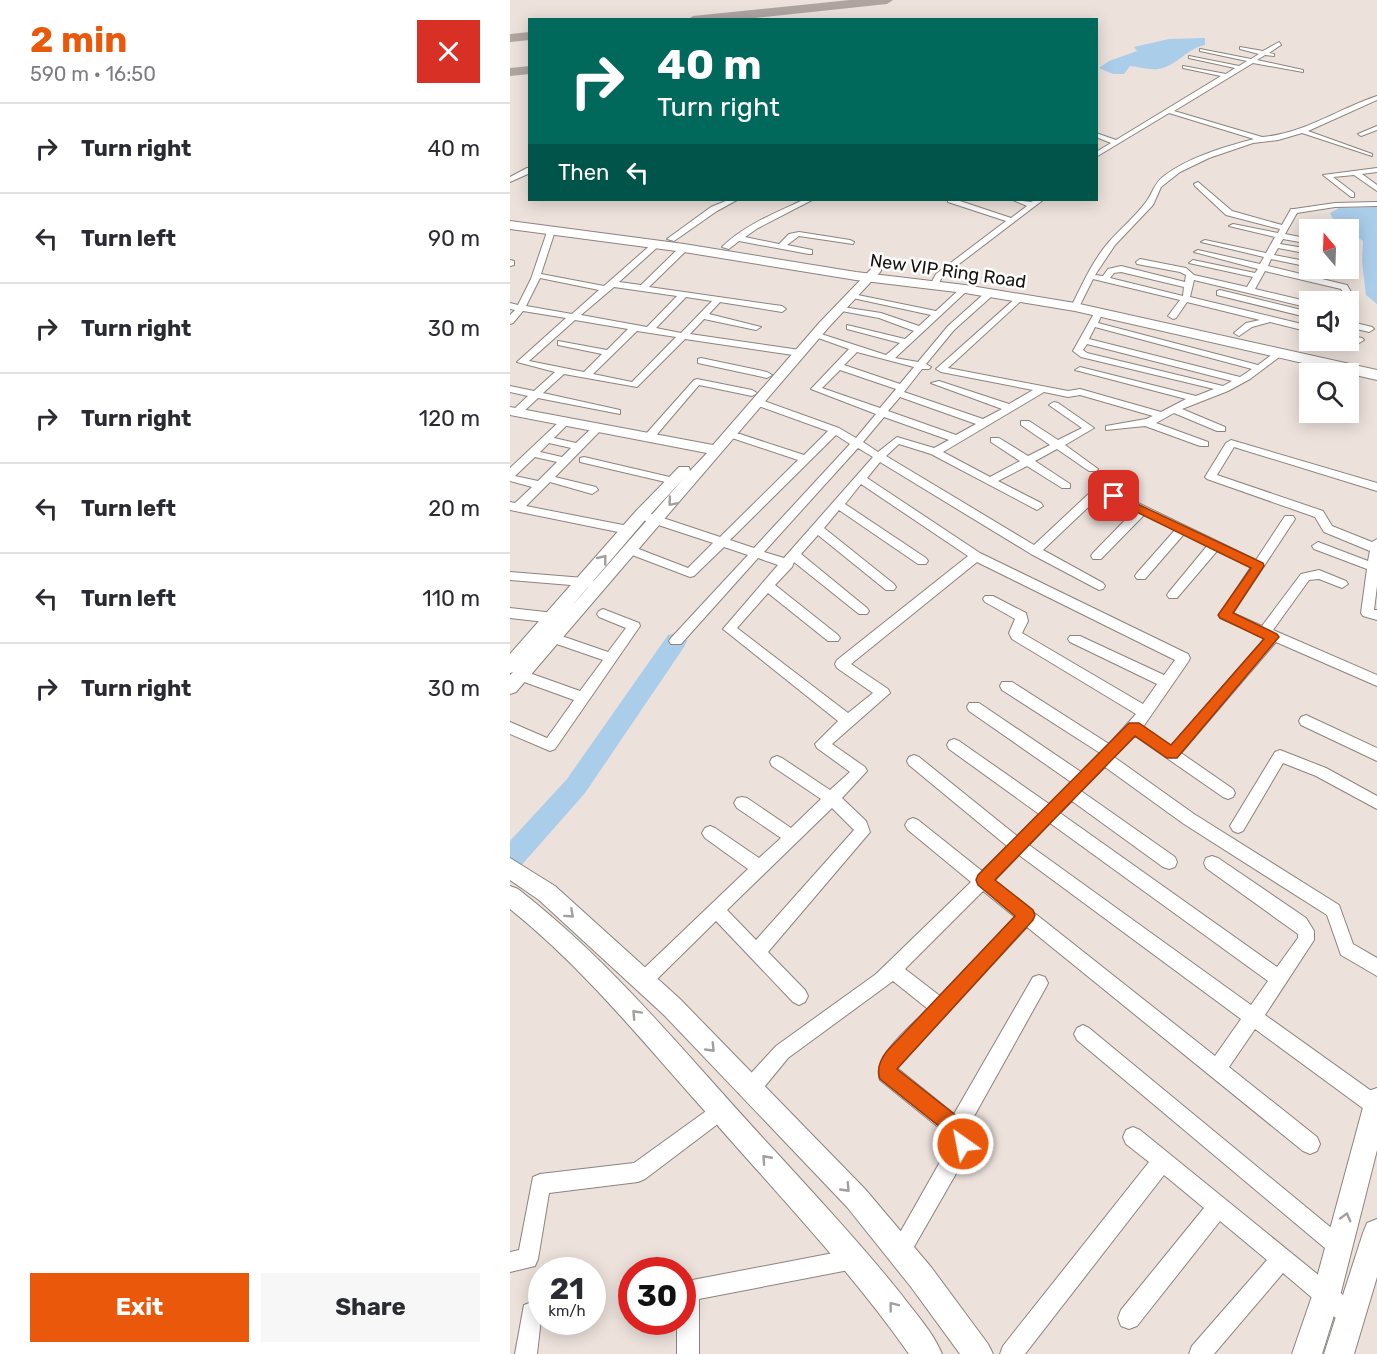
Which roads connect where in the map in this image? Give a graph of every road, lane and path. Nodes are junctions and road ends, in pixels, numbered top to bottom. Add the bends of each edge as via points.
1 (1279, 44) dead end
2 (1242, 48) dead end
3 (1202, 50) dead end
4 (1267, 54) junction
5 (1276, 56) dead end
6 (1191, 57) dead end
7 (1255, 61) junction
8 (1185, 67) dead end
9 (1241, 68) junction
10 (1301, 70) dead end
11 (1228, 76) junction
12 (1376, 99) edge
13 (1168, 111) junction
14 (1377, 128) edge
15 (1302, 131) junction
16 (1361, 134) dead end
17 (1098, 136) edge
18 (1262, 139) junction
19 (1116, 142) junction
20 (1098, 153) edge
21 (1374, 153) edge
22 (1377, 160) edge
23 (1377, 170) edge
24 (528, 171) edge
25 (1356, 172) junction
26 (510, 180) edge
27 (1198, 184) dead end
28 (1377, 189) edge
29 (1352, 195) dead end
30 (731, 201) edge
31 (806, 201) edge
32 (954, 201) edge
33 (1036, 202) edge
34 (1377, 202) edge
35 (510, 219) edge
36 (1013, 221) junction
37 (510, 225) edge
38 (1233, 226) dead end
39 (551, 231) junction
40 (1283, 232) junction
41 (1220, 238) dead end
42 (1299, 238) edge
43 (671, 239) junction
44 (850, 242) dead end
45 (1205, 242) dead end
46 (731, 243) junction
47 (657, 244) junction
48 (780, 247) junction
49 (684, 248) junction
50 (1273, 250) junction
51 (1299, 251) edge
52 (809, 252) dead end
53 (1198, 252) dead end
54 (1299, 261) edge
55 (1140, 262) dead end
56 (1193, 263) dead end
57 (1264, 267) junction
58 (866, 272) junction
59 (536, 275) junction
60 (1091, 276) junction
61 (1258, 276) junction
62 (1105, 279) junction
63 (936, 281) junction
64 (1189, 282) junction
65 (611, 286) junction
66 (643, 288) junction
67 (964, 289) junction
68 (1250, 290) junction
69 (1346, 291) edge
70 (1220, 293) dead end
71 (989, 294) junction
72 (683, 295) junction
73 (851, 295) junction
74 (1019, 298) junction
75 (1185, 300) junction
76 (717, 301) junction
77 (1078, 302) junction
78 (1299, 302) edge
79 (510, 306) edge
80 (521, 308) junction
81 (839, 308) junction
82 (782, 309) dead end
83 (1299, 310) edge
84 (937, 314) junction
85 (1299, 314) edge
86 (703, 316) junction
87 (1173, 316) junction
88 (574, 317) junction
89 (1096, 318) junction
90 (1269, 320) junction
91 (510, 321) edge
92 (756, 327) dead end
93 (850, 327) dead end
94 (1299, 327) edge
95 (1359, 327) edge
96 (634, 328) junction
97 (1369, 329) dead end
98 (649, 330) junction
99 (920, 330) junction
100 (1239, 333) junction
101 (815, 335) junction
102 (684, 336) junction
103 (944, 338) junction
104 (1084, 340) junction
105 (906, 342) junction
106 (561, 343) dead end
107 (855, 348) junction
108 (794, 352) junction
109 (1281, 352) junction
110 (609, 353) junction
111 (888, 359) junction
112 (700, 361) dead end
113 (838, 366) junction
114 (920, 366) junction
115 (1377, 366) edge
116 (1259, 368) junction
117 (941, 369) junction
118 (562, 370) junction
119 (1080, 370) dead end
120 (586, 375) junction
121 (767, 375) junction
122 (1377, 375) edge
123 (1241, 380) junction
124 (936, 383) dead end
125 (1088, 388) dead end
126 (510, 389) edge
127 (816, 389) junction
128 (1042, 389) junction
129 (1224, 389) junction
130 (900, 390) junction
131 (536, 394) junction
132 (755, 398) junction
133 (809, 398) dead end
134 (1197, 399) junction
135 (1054, 405) dead end
136 (1010, 408) junction
137 (513, 411) edge
138 (616, 412) dead end
139 (1168, 412) junction
140 (882, 413) junction
141 (565, 422) junction
142 (1144, 422) junction
143 (984, 423) junction
144 (1025, 423) dead end
145 (598, 428) junction
146 (1110, 428) dead end
147 (1221, 429) dead end
148 (835, 430) junction
149 (736, 436) dead end
150 (649, 437) junction
151 (547, 439) junction
152 (957, 439) junction
153 (995, 440) dead end
154 (857, 443) junction
155 (1204, 444) dead end
156 (1061, 445) junction
157 (578, 447) junction
158 (710, 449) junction
159 (935, 452) junction
160 (533, 453) junction
161 (879, 457) junction
162 (805, 459) junction
163 (584, 460) dead end
164 (564, 461) junction
165 (1030, 462) junction
166 (1093, 469) dead end
167 (510, 476) edge
168 (861, 479) junction
169 (674, 481) junction
170 (990, 481) junction
171 (544, 482) junction
172 (1066, 486) dead end
173 (1377, 487) edge
174 (591, 490) dead end
175 (839, 505) junction
176 (514, 506) edge
177 (1037, 506) dead end
178 (1142, 510) junction
179 (641, 515) junction
180 (1289, 519) dead end
181 (656, 520) junction
182 (818, 529) junction
183 (1182, 529) junction
184 (628, 530) junction
185 (723, 541) junction
186 (1215, 545) junction
187 (1376, 545) edge
188 (1318, 546) dead end
189 (631, 550) junction
190 (1035, 551) junction
191 (755, 554) junction
192 (976, 556) junction
193 (1097, 556) dead end
194 (791, 560) junction
195 (922, 561) dead end
196 (1258, 566) junction
197 (1373, 567) junction
198 (510, 576) edge
199 (1142, 576) dead end
200 (592, 584) junction
201 (1342, 584) dead end
202 (768, 586) junction
203 (890, 586) dead end
204 (1099, 586) dead end
205 (1173, 595) dead end
206 (990, 599) dead end
207 (863, 611) dead end
208 (510, 613) edge
209 (603, 614) dead end
210 (1377, 615) edge
211 (554, 618) junction
212 (1268, 635) junction
213 (553, 638) junction
214 (833, 638) dead end
215 (1075, 639) dead end
216 (676, 641) dead end
217 (517, 650) edge
218 (611, 658) junction
219 (515, 670) edge
220 (1377, 681) edge
221 (1166, 682) junction
222 (1007, 686) dead end
223 (510, 687) edge
224 (583, 698) junction
225 (974, 707) dead end
226 (1144, 712) junction
227 (848, 721) junction
228 (1306, 721) dead end
229 (510, 728) edge
230 (1134, 728) junction
231 (954, 745) dead end
232 (1172, 754) junction
233 (1107, 755) junction
234 (1377, 755) edge
235 (914, 761) dead end
236 (777, 762) dead end
237 (1076, 786) junction
238 (1228, 793) dead end
239 (831, 799) junction
240 (742, 803) dead end
241 (1377, 803) edge
242 (1051, 812) junction
243 (913, 825) dead end
244 (1238, 826) dead end
245 (710, 833) dead end
246 (792, 837) junction
247 (1018, 846) junction
248 (1169, 862) dead end
249 (1212, 863) dead end
250 (760, 868) junction
251 (984, 880) junction
252 (514, 885) edge
253 (716, 910) junction
254 (1027, 915) junction
255 (757, 952) junction
256 (1377, 968) edge
257 (892, 969) junction
258 (1280, 979) junction
259 (643, 981) junction
260 (1038, 983) dead end
261 (799, 996) dead end
262 (942, 1008) junction
263 (1252, 1016) junction
264 (1083, 1034) dead end
265 (1217, 1069) junction
266 (750, 1089) junction
267 (1376, 1103) edge
268 (720, 1110) junction
269 (957, 1128) junction
270 (1133, 1137) dead end
271 (1310, 1144) dead end
272 (1162, 1161) junction
273 (1218, 1207) junction
274 (1377, 1233) edge
275 (1339, 1247) junction
276 (900, 1252) junction
277 (1281, 1258) junction
278 (856, 1259) junction
279 (510, 1262) edge
280 (1326, 1296) junction
281 (1351, 1316) junction
282 (1129, 1318) dead end
283 (529, 1335) edge
284 (526, 1354) edge
285 (688, 1354) edge
286 (927, 1354) edge
287 (978, 1354) edge
288 (1011, 1354) edge
289 (1200, 1354) edge
290 (1307, 1354) edge
291 (1339, 1354) edge

1 - 4 street
2 - 4 street
3 - 7 street
4 - 5 street
4 - 7 street
6 - 9 street
7 - 9 street
7 - 10 street
8 - 11 street
9 - 11 street
11 - 13 street
12 - 15 street
13 - 18 street
13 - 19 street
14 - 16 street
15 - 18 street
15 - 21 street
17 - 19 street
18 - 60 street via 1207,157 1158,186 1152,201 1130,221 1100,258
19 - 20 street
21 - 22 street
23 - 25 street
24 - 26 street
25 - 28 street
25 - 29 street via 1327,175
27 - 40 street via 1229,213
30 - 43 street
31 - 46 street via 755,226
32 - 36 street
33 - 36 street
34 - 40 street via 1294,211
35 - 43 main road, New VIP Ring Road
36 - 63 street
37 - 39 main road, New VIP Ring Road
38 - 40 street
39 - 47 main road, New VIP Ring Road
39 - 59 street
40 - 42 street
40 - 50 street
41 - 50 street
43 - 46 main road, New VIP Ring Road
44 - 48 street via 799,234
45 - 50 street
46 - 48 street
46 - 58 main road, New VIP Ring Road
47 - 49 main road, New VIP Ring Road
47 - 65 street
48 - 52 street
49 - 58 main road, New VIP Ring Road
49 - 66 street
50 - 51 street
50 - 54 street
50 - 57 street
53 - 57 street
55 - 64 street via 1183,270 1190,274
56 - 61 street
57 - 61 street
57 - 69 street via 1344,287
58 - 63 main road, New VIP Ring Road
58 - 73 street
58 - 108 street
59 - 65 street
59 - 80 street
60 - 62 street
60 - 77 street
61 - 68 street
62 - 64 street via 1112,271 1121,269
62 - 75 street
63 - 67 main road, New VIP Ring Road
63 - 77 main road, New VIP Ring Road
64 - 68 street
64 - 75 street
65 - 66 street
65 - 88 street
66 - 72 street
67 - 71 main road, New VIP Ring Road
67 - 84 street
68 - 78 street
70 - 83 street
71 - 74 main road, New VIP Ring Road
71 - 103 street
72 - 76 street
72 - 98 street
73 - 81 street
73 - 84 street
74 - 77 main road, New VIP Ring Road
74 - 117 street
75 - 87 street
75 - 90 street
76 - 82 street
76 - 86 street
77 - 87 main road, New VIP Ring Road
77 - 89 main road, New VIP Ring Road
79 - 80 street
80 - 88 street
80 - 91 street
81 - 99 street via 881,316
81 - 101 street
84 - 99 street
85 - 90 street
86 - 92 street
86 - 102 street
87 - 100 main road, New VIP Ring Road
88 - 96 street
88 - 118 street via 522,362
89 - 104 street
89 - 109 main road, New VIP Ring Road
89 - 116 street
90 - 94 street
90 - 100 street via 1249,325
93 - 105 street
95 - 97 street
96 - 98 street
96 - 110 street
98 - 102 street
99 - 103 street
99 - 105 street
100 - 115 main road, New VIP Ring Road
101 - 107 street
101 - 108 street
102 - 108 street
102 - 120 street via 634,385
103 - 114 street
104 - 123 street
104 - 129 street via 1078,351 1084,355
105 - 111 street
106 - 110 street
107 - 111 street
107 - 113 street
108 - 121 street
108 - 132 street
109 - 116 street
109 - 122 main road, New VIP Ring Road
110 - 120 street
111 - 114 street
112 - 121 street
113 - 127 street
113 - 130 street
114 - 117 street
114 - 130 street
116 - 123 street
117 - 128 street
118 - 120 street
118 - 131 street
119 - 134 street
121 - 132 street
123 - 129 street
124 - 136 street
125 - 139 street
126 - 131 street
127 - 133 street
127 - 140 street
128 - 136 street
128 - 139 street via 1080,392
129 - 134 street
130 - 140 street
130 - 143 street
131 - 137 street
131 - 138 street
132 - 148 street
132 - 150 street via 697,382
132 - 158 street
134 - 139 street
135 - 156 street via 1089,428
136 - 143 street
137 - 141 street
139 - 142 street
139 - 147 street
140 - 152 street
140 - 154 street
141 - 145 street
141 - 151 street
142 - 146 street
142 - 155 street
143 - 152 street
144 - 156 street
145 - 150 street
145 - 157 street
148 - 154 street
148 - 162 street
149 - 162 street
150 - 158 street
151 - 157 street
151 - 160 street
152 - 159 street
153 - 165 street
154 - 161 street
154 - 191 street
156 - 165 street
156 - 166 street
157 - 164 street
158 - 169 street
158 -> 181 street
159 - 161 street via 897,440
159 - 170 street
160 - 164 street
160 - 167 street
161 - 168 street
161 - 190 street
162 - 185 street
163 - 169 street
164 - 171 street
165 - 170 street
165 - 172 street
167 - 171 street
168 - 175 street
168 - 192 street
169 - 179 street
170 - 177 street
171 - 174 street
171 - 176 street
173 - 187 street via 1231,443 1211,477 1319,513 1328,529
175 - 182 street
175 - 195 street
176 - 184 street
178 - 183 street
178 - 190 street via 1101,489
178 - 193 street
179 - 181 street
179 - 184 street
180 - 196 street
181 - 185 street
181 - 189 street
182 - 194 street
182 - 203 street
183 - 186 street
183 - 199 street
200 -> 184 street
185 - 189 street via 690,573
185 - 191 street
186 - 196 street
186 - 205 street
187 - 197 street
188 - 197 street
189 - 200 street
190 - 204 street
191 - 194 street
191 - 216 street
192 - 221 street via 1183,658
192 - 227 street via 842,664 883,693
194 - 202 street
194 - 207 street
196 - 212 street via 1225,615
197 - 210 street via 1367,613
198 - 200 street
200 - 211 street
200 - 213 street
201 - 212 street via 1319,574 1305,577
202 - 214 street
202 - 227 street via 729,630
206 - 226 street via 1022,616 1017,636
208 - 211 street
209 - 218 street via 634,626
211 - 217 street
212 - 220 street
212 - 232 street
213 - 218 street
213 - 219 street
215 - 221 street
217 - 219 street
218 - 224 street
219 - 223 street
219 - 224 street
221 - 226 street
222 - 233 street
224 - 229 street via 550,745
225 - 237 street
226 - 230 street
227 - 239 street via 822,744 860,771
228 - 234 street
230 - 232 street
230 - 233 street
231 - 242 street
232 - 238 street
233 - 237 street
233 - 256 street via 1189,819 1333,910 1347,949
235 - 247 street
236 - 239 street
237 - 242 street
237 - 248 street
239 - 246 street
239 - 255 street via 861,826 862,832
240 - 246 street
241 - 244 street via 1321,772 1280,756
242 - 247 street
242 - 258 street
243 - 251 street
245 - 250 street
246 - 250 street
247 - 251 street
247 - 263 street
249 - 258 street via 1306,931 1306,940
250 - 253 street
251 - 254 street
251 - 257 street
252 -> 259 street via 547,893
268 -> 252 street via 636,1013 540,919
253 - 255 street
253 - 259 street
254 - 262 street
254 - 265 street
255 - 261 street
257 - 262 street
257 - 266 street via 782,1052
258 - 263 street
259 -> 266 street
260 - 269 street
262 - 269 street via 889,1064 887,1073
263 - 265 street
263 - 267 street
264 - 275 street
265 - 271 street
266 -> 276 street via 856,1198
275 -> 267 street
278 -> 268 street
268 - 279 street via 638,1172 540,1184 528,1259
269 - 276 street via 963,1144
270 - 272 street
272 - 273 street
272 - 288 street
273 - 277 street
273 - 282 street
274 - 281 street
275 - 280 street
276 - 287 street
277 - 280 street
277 - 289 street
278 - 285 street via 688,1290
286 -> 278 street
280 - 281 street
280 - 290 street
281 - 291 street
283 - 284 street

